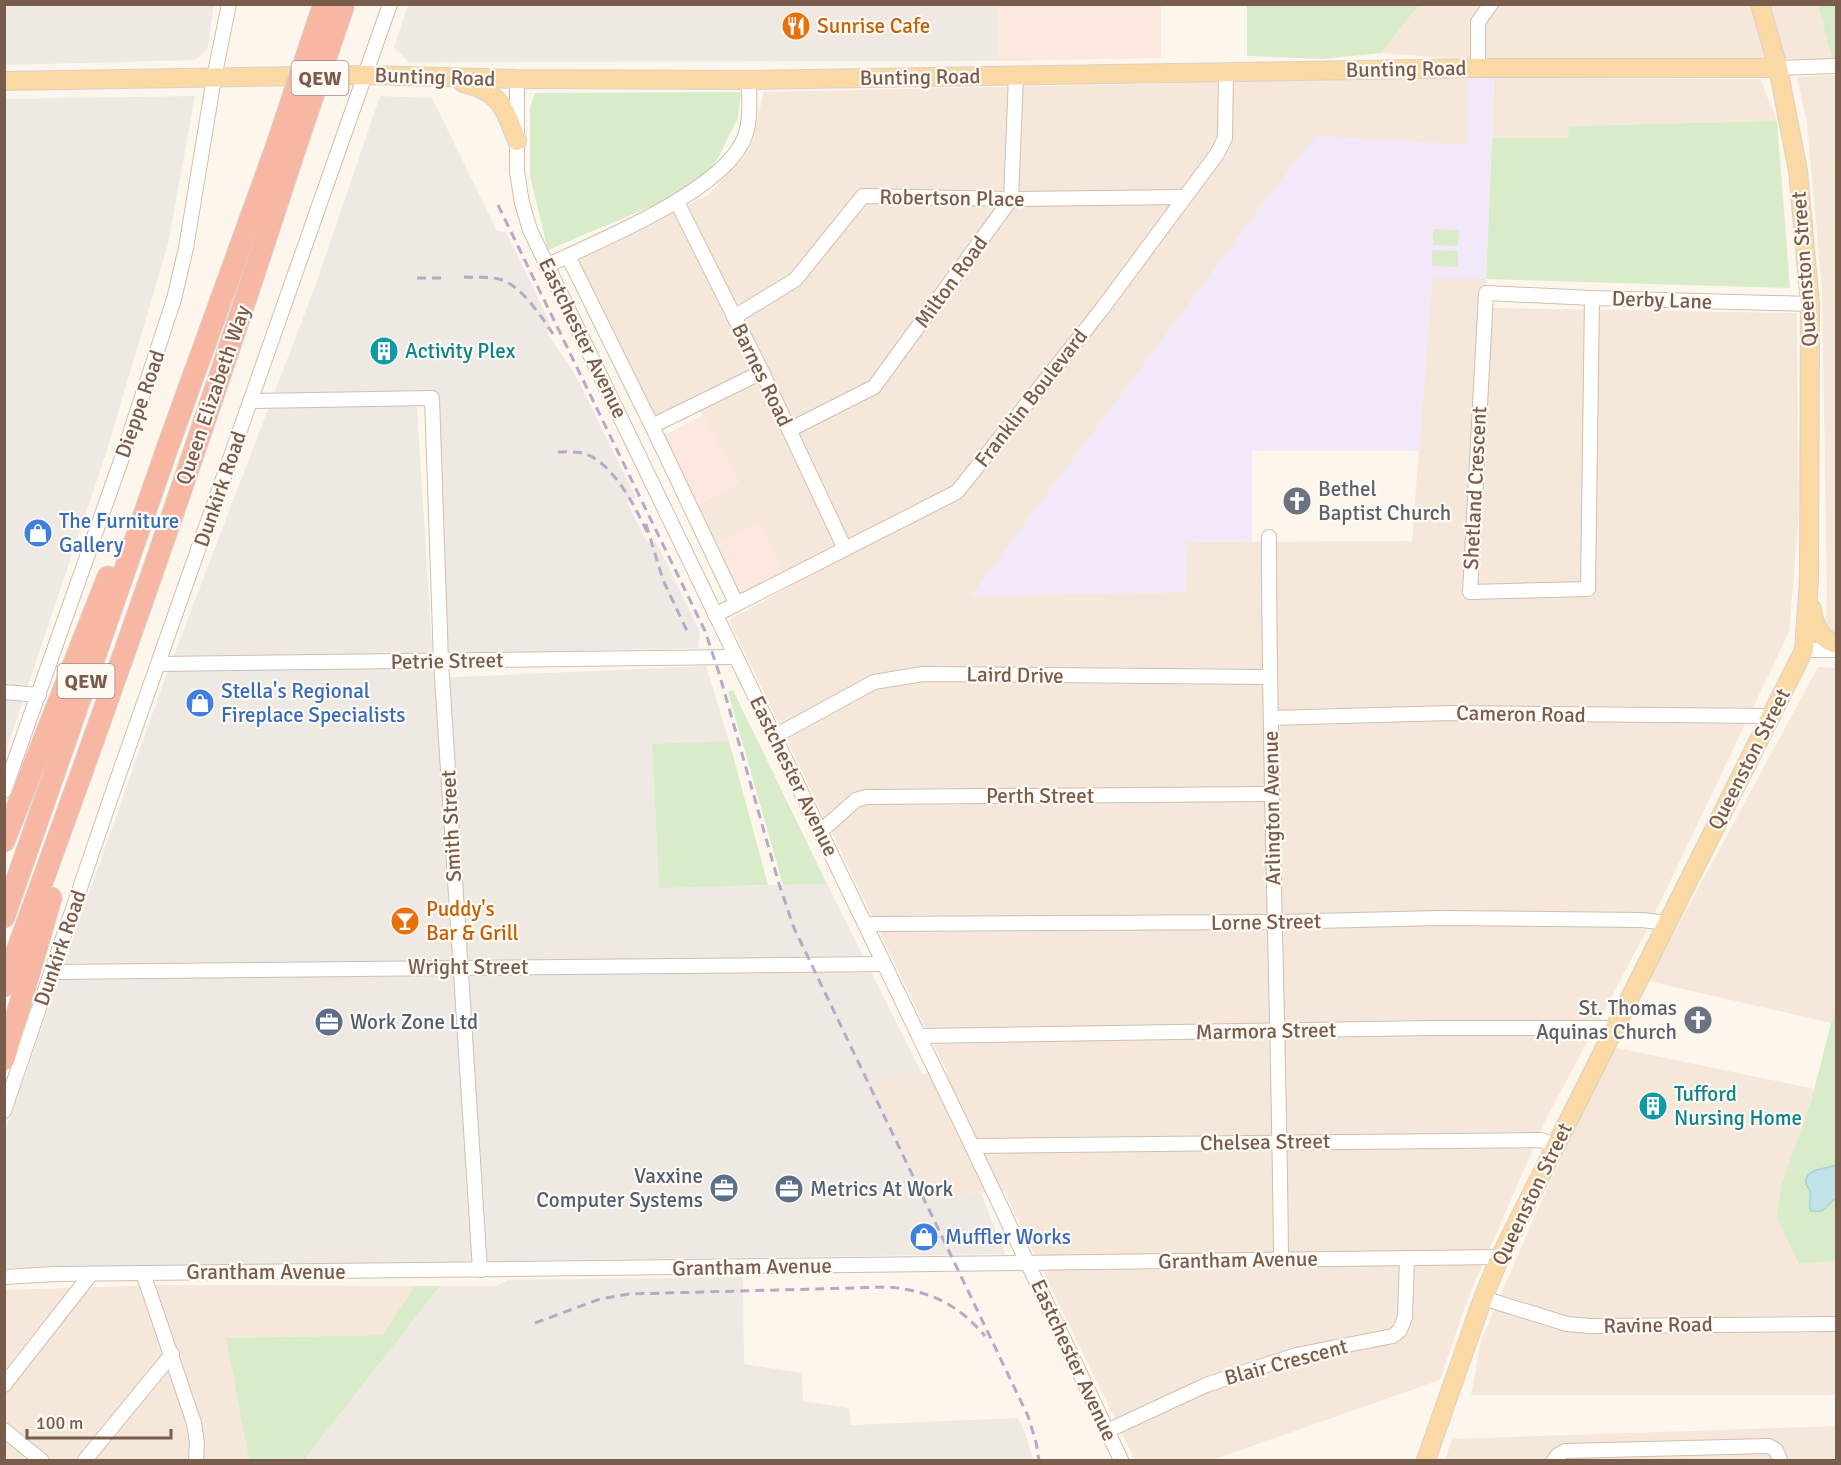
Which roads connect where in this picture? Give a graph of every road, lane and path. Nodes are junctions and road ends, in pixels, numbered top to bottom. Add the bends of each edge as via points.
1 (229, 4) edge
2 (324, 4) edge
3 (344, 4) edge
4 (390, 4) edge
5 (1491, 4) edge
6 (1760, 4) edge
7 (1836, 66) edge
8 (1478, 68) junction
9 (1778, 68) junction
10 (1226, 72) junction
11 (366, 75) junction
12 (435, 76) junction
13 (1016, 76) junction
14 (214, 78) junction
15 (517, 79) junction
16 (749, 80) junction
17 (4, 81) edge
18 (517, 141) junction
19 (285, 148) junction
20 (1184, 197) junction
21 (1011, 199) junction
22 (677, 202) junction
23 (568, 256) junction
24 (546, 266) junction
25 (1514, 294) joint
26 (1592, 298) junction
27 (1810, 304) junction
28 (734, 317) junction
29 (762, 372) junction
30 (250, 401) junction
31 (653, 428) junction
32 (789, 430) junction
33 (633, 441) junction
34 (168, 446) junction
35 (1269, 537) dead end
36 (845, 549) junction
37 (1809, 580) junction
38 (736, 603) junction
39 (715, 615) junction
40 (1836, 644) edge
41 (1804, 650) junction
42 (1836, 650) edge
43 (736, 657) junction
44 (441, 661) junction
45 (158, 664) junction
46 (1269, 677) junction
47 (4, 692) edge
48 (39, 695) junction
49 (1771, 716) junction
50 (1271, 718) junction
51 (775, 736) junction
52 (4, 791) edge
53 (1271, 795) junction
54 (65, 821) junction
55 (821, 831) junction
56 (4, 841) edge
57 (4, 917) edge
58 (1274, 922) junction
59 (1666, 923) junction
60 (866, 924) junction
61 (884, 964) junction
62 (460, 967) junction
63 (52, 972) junction
64 (4, 986) edge
65 (1614, 1028) junction
66 (1278, 1031) junction
67 (919, 1036) junction
68 (4, 1059) edge
69 (4, 1111) edge
70 (1280, 1142) junction
71 (1556, 1145) junction
72 (972, 1146) junction
73 (1500, 1257) junction
74 (1407, 1258) junction
75 (1281, 1259) junction
76 (1028, 1263) junction
77 (480, 1270) junction
78 (143, 1273) junction
79 (91, 1274) junction
80 (4, 1277) edge
81 (1484, 1298) junction
82 (1836, 1324) edge
83 (172, 1354) junction
84 (4, 1385) edge
85 (4, 1430) edge
86 (1107, 1431) junction
87 (1659, 1455) edge
88 (41, 1461) edge
89 (85, 1461) edge
90 (196, 1461) edge
91 (1121, 1461) edge
92 (1426, 1461) edge
93 (1554, 1461) edge
94 (1780, 1461) edge

1 - 14 street, Dieppe Road
2 - 19 highway, Queen Elizabeth Way / QEW, bridge
3 - 19 highway, Queen Elizabeth Way / QEW, bridge
4 - 11 street, Dunkirk Road
5 - 8 street via 1478,22
6 - 9 main road, Queenston Street
7 - 9 street, Bunting Road
8 - 9 main road, Bunting Road
8 - 10 main road, Bunting Road
9 - 27 main road, Queenston Street via 1798,171
10 - 13 main road, Bunting Road
10 - 20 street, Franklin Boulevard via 1225,138
11 - 12 main road, Bunting Road
11 - 14 main road, Bunting Road
11 - 30 street, Dunkirk Road
12 - 15 main road, Bunting Road
12 - 18 main road via 474,86 496,98
13 - 16 main road, Bunting Road
13 - 21 street
14 - 17 main road, Bunting Road
14 - 48 street, Dieppe Road via 174,299
15 - 16 main road, Bunting Road
15 - 18 street, Eastchester Avenue
16 - 22 street via 749,123 742,143 727,164
18 - 24 street, Eastchester Avenue via 522,203
19 - 34 highway, Queen Elizabeth Way / QEW
19 - 54 highway, Queen Elizabeth Way / QEW via 219,381
20 - 21 street, Robertson Place
20 - 36 street, Franklin Boulevard via 957,492
21 - 28 street, Robertson Place via 863,196 795,280
21 - 32 street, Milton Road via 874,387
22 - 23 street
22 - 28 street, Barnes Road
23 - 24 street
23 - 31 street, Eastchester Avenue
24 - 33 street, Eastchester Avenue
25 - 26 street, Derby Lane
25 - 26 street, Shetland Crescent via 1485,293 1470,591 1588,589
26 - 27 street, Derby Lane
27 - 37 main road, Queenston Street
28 - 29 street, Barnes Road
29 - 31 street
29 - 32 street, Barnes Road
30 - 44 street, Smith Street via 432,398
30 - 45 street, Dunkirk Road
31 - 33 street
31 - 38 street, Eastchester Avenue
32 - 36 street, Barnes Road
33 - 39 street, Eastchester Avenue
34 - 56 highway via 118,553
34 - 57 highway, Queen Elizabeth Way / QEW
35 - 46 street, Arlington Avenue
36 - 38 street, Franklin Boulevard
37 - 40 main road via 1813,618 1825,639
37 - 41 main road, Queenston Street
38 - 39 street, Franklin Boulevard
39 - 43 street, Eastchester Avenue
41 - 42 street
41 - 49 main road, Queenston Street
43 - 44 street, Petrie Street
43 - 51 street, Eastchester Avenue
44 - 45 street, Petrie Street
44 - 62 street, Smith Street
45 - 63 street, Dunkirk Road
46 - 50 street, Arlington Avenue
46 - 51 street, Laird Drive via 923,674 874,682
47 - 48 street
48 - 52 street, Dieppe Road
49 - 50 street, Cameron Road via 1451,713
49 - 59 main road, Queenston Street
50 - 53 street, Arlington Avenue
51 - 55 street, Eastchester Avenue
53 - 55 street, Perth Street via 866,797 856,800
53 - 58 street, Arlington Avenue
54 - 64 highway, Queen Elizabeth Way / QEW
54 - 68 highway via 57,874
55 - 60 street, Eastchester Avenue
58 - 59 street, Lorne Street via 1440,918
58 - 60 street, Lorne Street
58 - 66 street, Arlington Avenue
59 - 65 main road, Queenston Street
60 - 61 street, Eastchester Avenue
61 - 62 street, Wright Street
61 - 67 street, Eastchester Avenue
62 - 63 street, Wright Street
62 - 77 street, Smith Street
63 - 69 street, Dunkirk Road
65 - 66 street, Marmora Street
65 - 71 main road, Queenston Street
66 - 67 street, Marmora Street
66 - 70 street, Arlington Avenue
67 - 72 street, Eastchester Avenue
70 - 71 street, Chelsea Street via 1541,1140
70 - 72 street, Chelsea Street
70 - 75 street, Arlington Avenue
71 - 73 main road, Queenston Street
72 - 76 street, Eastchester Avenue
73 - 74 street, Grantham Avenue
73 - 81 main road, Queenston Street
74 - 75 street, Grantham Avenue
74 - 86 street, Blair Crescent via 1405,1317 1393,1336 1296,1355 1206,1385
75 - 76 street, Grantham Avenue
76 - 77 street, Grantham Avenue
76 - 86 street, Eastchester Avenue
77 - 78 street, Grantham Avenue
78 - 79 street, Grantham Avenue
78 - 83 street
79 - 80 street, Grantham Avenue
79 - 84 street
81 - 82 street, Ravine Road via 1575,1325
81 - 92 main road, Queenston Street
83 - 89 street
83 - 90 street via 194,1423
85 - 88 street
86 - 91 street, Eastchester Avenue
87 - 93 street via 1565,1452
87 - 94 street via 1769,1446 1776,1450

